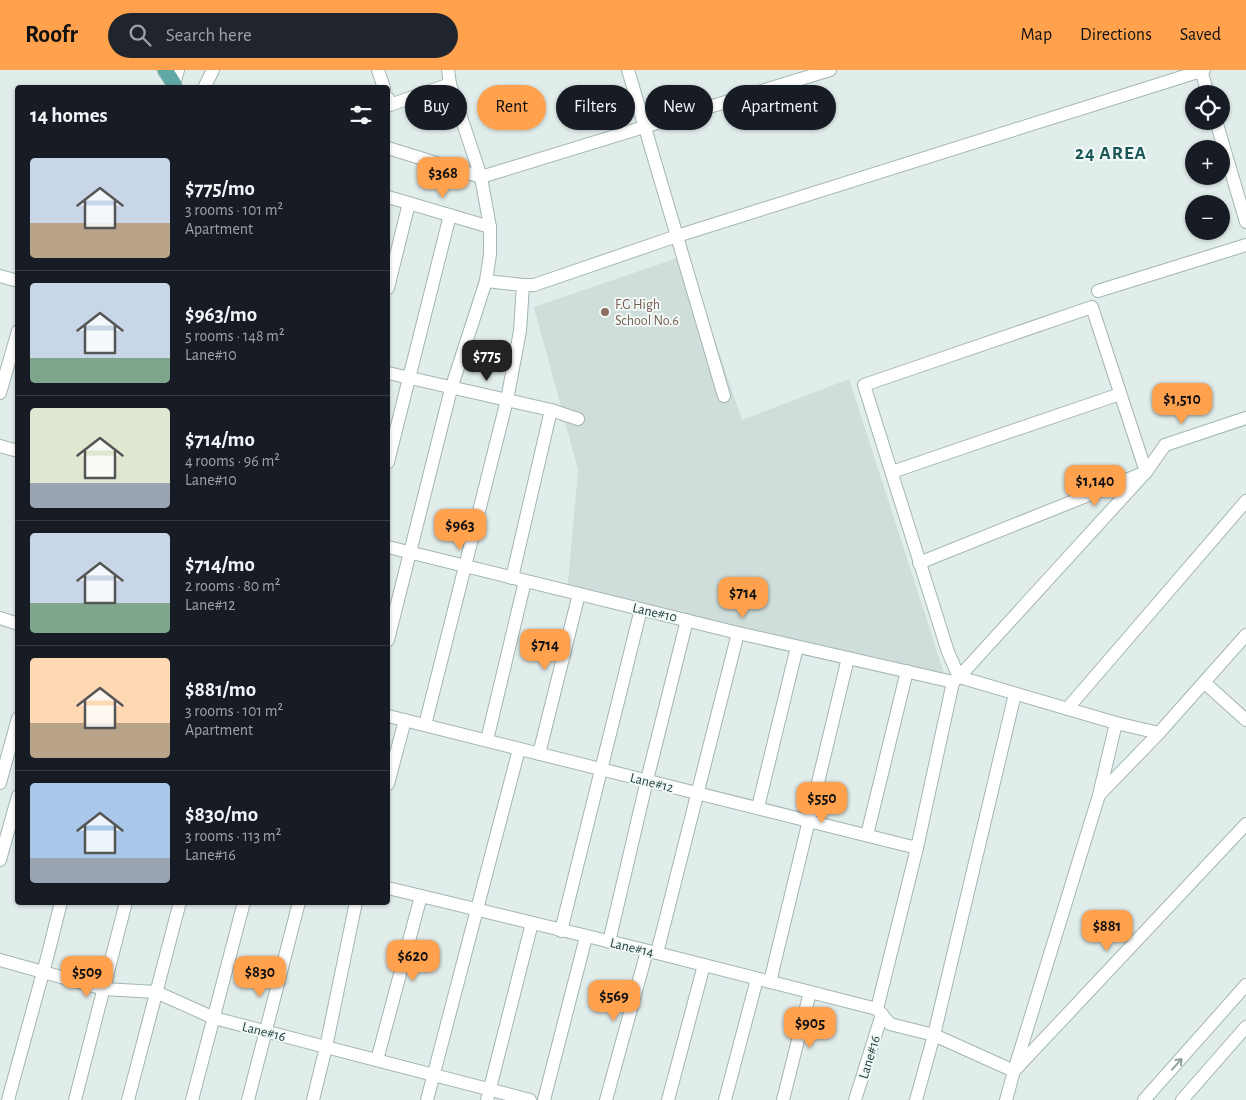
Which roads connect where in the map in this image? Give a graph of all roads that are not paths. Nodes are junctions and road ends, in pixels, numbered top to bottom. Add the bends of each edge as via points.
1 (165, 70) edge
2 (212, 70) edge
3 (378, 70) edge
4 (448, 70) edge
5 (628, 70) edge
6 (830, 70) edge
7 (1202, 70) edge
8 (175, 80) edge
9 (450, 84) junction
10 (205, 85) edge
11 (383, 85) edge
12 (1206, 85) edge
13 (390, 105) edge
14 (713, 106) edge
15 (645, 127) joint
16 (646, 130) edge
17 (1219, 130) edge
18 (390, 149) edge
19 (481, 177) junction
20 (390, 198) edge
21 (409, 203) junction
22 (450, 215) junction
23 (1246, 222) edge
24 (490, 227) junction
25 (677, 236) junction
26 (1246, 244) edge
27 (0, 276) edge
28 (15, 280) edge
29 (390, 280) edge
30 (486, 281) junction
31 (523, 285) junction
32 (1098, 291) dead end
33 (15, 341) edge
34 (390, 374) edge
35 (408, 379) junction
36 (451, 389) junction
37 (0, 393) edge
38 (1120, 394) junction
39 (724, 396) dead end
40 (507, 400) junction
41 (551, 410) junction
42 (1246, 418) edge
43 (578, 419) dead end
44 (0, 446) edge
45 (15, 450) edge
46 (390, 454) edge
47 (892, 472) junction
48 (1146, 472) junction
49 (1246, 501) edge
50 (390, 548) edge
51 (408, 552) junction
52 (919, 563) junction
53 (465, 566) junction
54 (512, 578) junction
55 (526, 581) junction
56 (579, 594) junction
57 (640, 609) junction
58 (0, 618) edge
59 (687, 620) junction
60 (15, 623) edge
61 (390, 631) edge
62 (738, 632) junction
63 (1246, 635) edge
64 (798, 647) junction
65 (848, 658) junction
66 (907, 671) junction
67 (956, 679) junction
68 (1205, 683) junction
69 (1015, 694) junction
70 (1067, 708) junction
71 (390, 716) edge
72 (406, 720) junction
73 (1246, 720) edge
74 (1116, 723) junction
75 (425, 726) junction
76 (15, 729) edge
77 (1159, 733) junction
78 (487, 740) junction
79 (519, 749) junction
80 (539, 754) junction
81 (601, 769) junction
82 (390, 777) edge
83 (647, 780) junction
84 (0, 783) edge
85 (696, 792) junction
86 (1099, 795) junction
87 (15, 807) edge
88 (758, 808) junction
89 (809, 820) junction
90 (1245, 828) edge
91 (867, 835) junction
92 (917, 848) junction
93 (0, 860) edge
94 (390, 888) edge
95 (421, 896) junction
96 (60, 905) edge
97 (125, 905) edge
98 (179, 905) edge
99 (243, 905) edge
100 (298, 905) edge
101 (355, 905) edge
102 (477, 910) junction
103 (532, 923) junction
104 (561, 930) junction
105 (586, 937) junction
106 (609, 942) junction
107 (652, 952) junction
108 (0, 960) edge
109 (704, 966) junction
110 (43, 972) junction
111 (757, 979) junction
112 (770, 982) junction
113 (1246, 985) edge
114 (104, 989) junction
115 (156, 992) junction
116 (810, 992) junction
117 (879, 1012) junction
118 (214, 1018) junction
119 (1246, 1027) edge
120 (266, 1031) junction
121 (934, 1035) junction
122 (1241, 1041) edge
123 (326, 1047) junction
124 (377, 1060) junction
125 (1014, 1071) junction
126 (434, 1075) junction
127 (488, 1095) edge
128 (8, 1100) edge
129 (75, 1100) edge
130 (128, 1100) edge
131 (192, 1100) edge
132 (248, 1100) edge
133 (313, 1100) edge
134 (427, 1100) edge
135 (530, 1100) edge
136 (544, 1100) edge
137 (606, 1100) edge
138 (668, 1100) edge
139 (725, 1100) edge
140 (783, 1100) edge
141 (855, 1100) edge
142 (916, 1100) edge
143 (1006, 1100) edge
144 (1144, 1100) edge
145 (1182, 1100) edge

1 - 8 main road
2 - 10 street
3 - 11 street
4 - 9 street
5 - 15 street
6 - 14 street
7 - 12 street
7 - 25 street
9 - 13 street
9 - 19 street
15 - 19 street
16 - 25 street
17 - 23 street
18 - 19 street
19 - 24 street
20 - 21 street
21 - 22 street
21 - 29 street
22 - 24 street
22 - 35 street
24 - 30 street
25 - 31 street via 534,285
25 - 39 street
26 - 32 street
27 - 28 street
30 - 31 street
30 - 36 street
31 - 40 street via 520,331
33 - 37 street
34 - 35 street
35 - 36 street
35 - 46 street
36 - 40 street
36 - 51 street
38 - 47 street
38 - 47 street via 1092,308 864,385
38 - 48 street
40 - 41 street
40 - 53 street
41 - 43 street
41 - 54 street
42 - 48 street via 1165,445
44 - 45 street
47 - 52 street
48 - 52 street
48 - 67 street
49 - 70 street
50 - 51 street, Lane#10
51 - 53 street, Lane#10
51 - 61 street
52 - 67 street
53 - 54 street, Lane#10
53 - 75 street
54 - 55 street, Lane#10
55 - 56 street, Lane#10
55 - 78 street
56 - 57 street, Lane#10
56 - 80 street
57 - 59 street, Lane#10
57 - 81 street
58 - 60 street
59 - 62 street, Lane#10
59 - 83 street
62 - 64 street, Lane#10
62 - 85 street
63 - 68 street
64 - 65 street, Lane#10
64 - 88 street
65 - 66 street, Lane#10
65 - 89 street
66 - 67 street, Lane#10
66 - 91 street
67 - 69 street, Lane#10
67 - 92 street, Lane#16
68 - 73 street
68 - 77 street
69 - 70 street, Lane#10
69 - 121 street
70 - 74 street, Lane#10
71 - 72 street, Lane#12
72 - 75 street, Lane#12
72 - 82 street
74 - 77 street, Lane#10
74 - 86 street
75 - 78 street, Lane#12
76 - 84 street
77 - 86 street
78 - 79 street, Lane#12
79 - 80 street, Lane#12
79 - 102 street
80 - 81 street, Lane#12
81 - 83 street, Lane#12
81 - 104 street
83 - 85 street, Lane#12
83 - 106 street
85 - 88 street, Lane#12
85 - 107 street
86 - 125 street
87 - 93 street
88 - 89 street, Lane#12
89 - 91 street, Lane#12
89 - 112 street
90 - 125 street
91 - 92 street, Lane#12
92 - 117 street, Lane#16
94 - 95 street, Lane#14
95 - 102 street, Lane#14
95 - 124 street
96 - 110 street
97 - 114 street
98 - 115 street
99 - 118 street
100 - 120 street
101 - 123 street
102 - 103 street, Lane#14
102 - 126 street
103 - 104 street, Lane#14
103 - 127 street
104 - 105 street, Lane#14
105 - 106 street, Lane#14
105 - 136 street
106 - 107 street, Lane#14
107 - 109 street, Lane#14
107 - 137 street
108 - 110 street, Lane#16
109 - 111 street, Lane#14
109 - 138 street
110 - 114 street, Lane#16
110 - 128 street
111 - 112 street, Lane#14
111 - 139 street
112 - 116 street, Lane#14
144 -> 113 street
114 - 115 street, Lane#16
114 - 129 street
115 - 118 street, Lane#16
115 - 130 street
116 - 117 street, Lane#14
116 - 140 street
117 - 121 street, Lane#14 via 890,1024
117 - 141 street, Lane#16
118 - 120 street, Lane#16
118 - 131 street
119 - 122 street
120 - 123 street, Lane#16
120 - 132 street
121 - 125 street, Lane#14
121 - 142 street
122 - 145 street
123 - 124 street, Lane#16
123 - 133 street
124 - 126 street, Lane#16
125 - 143 street
126 - 127 street, Lane#16
126 - 134 street
127 - 135 street, Lane#16

